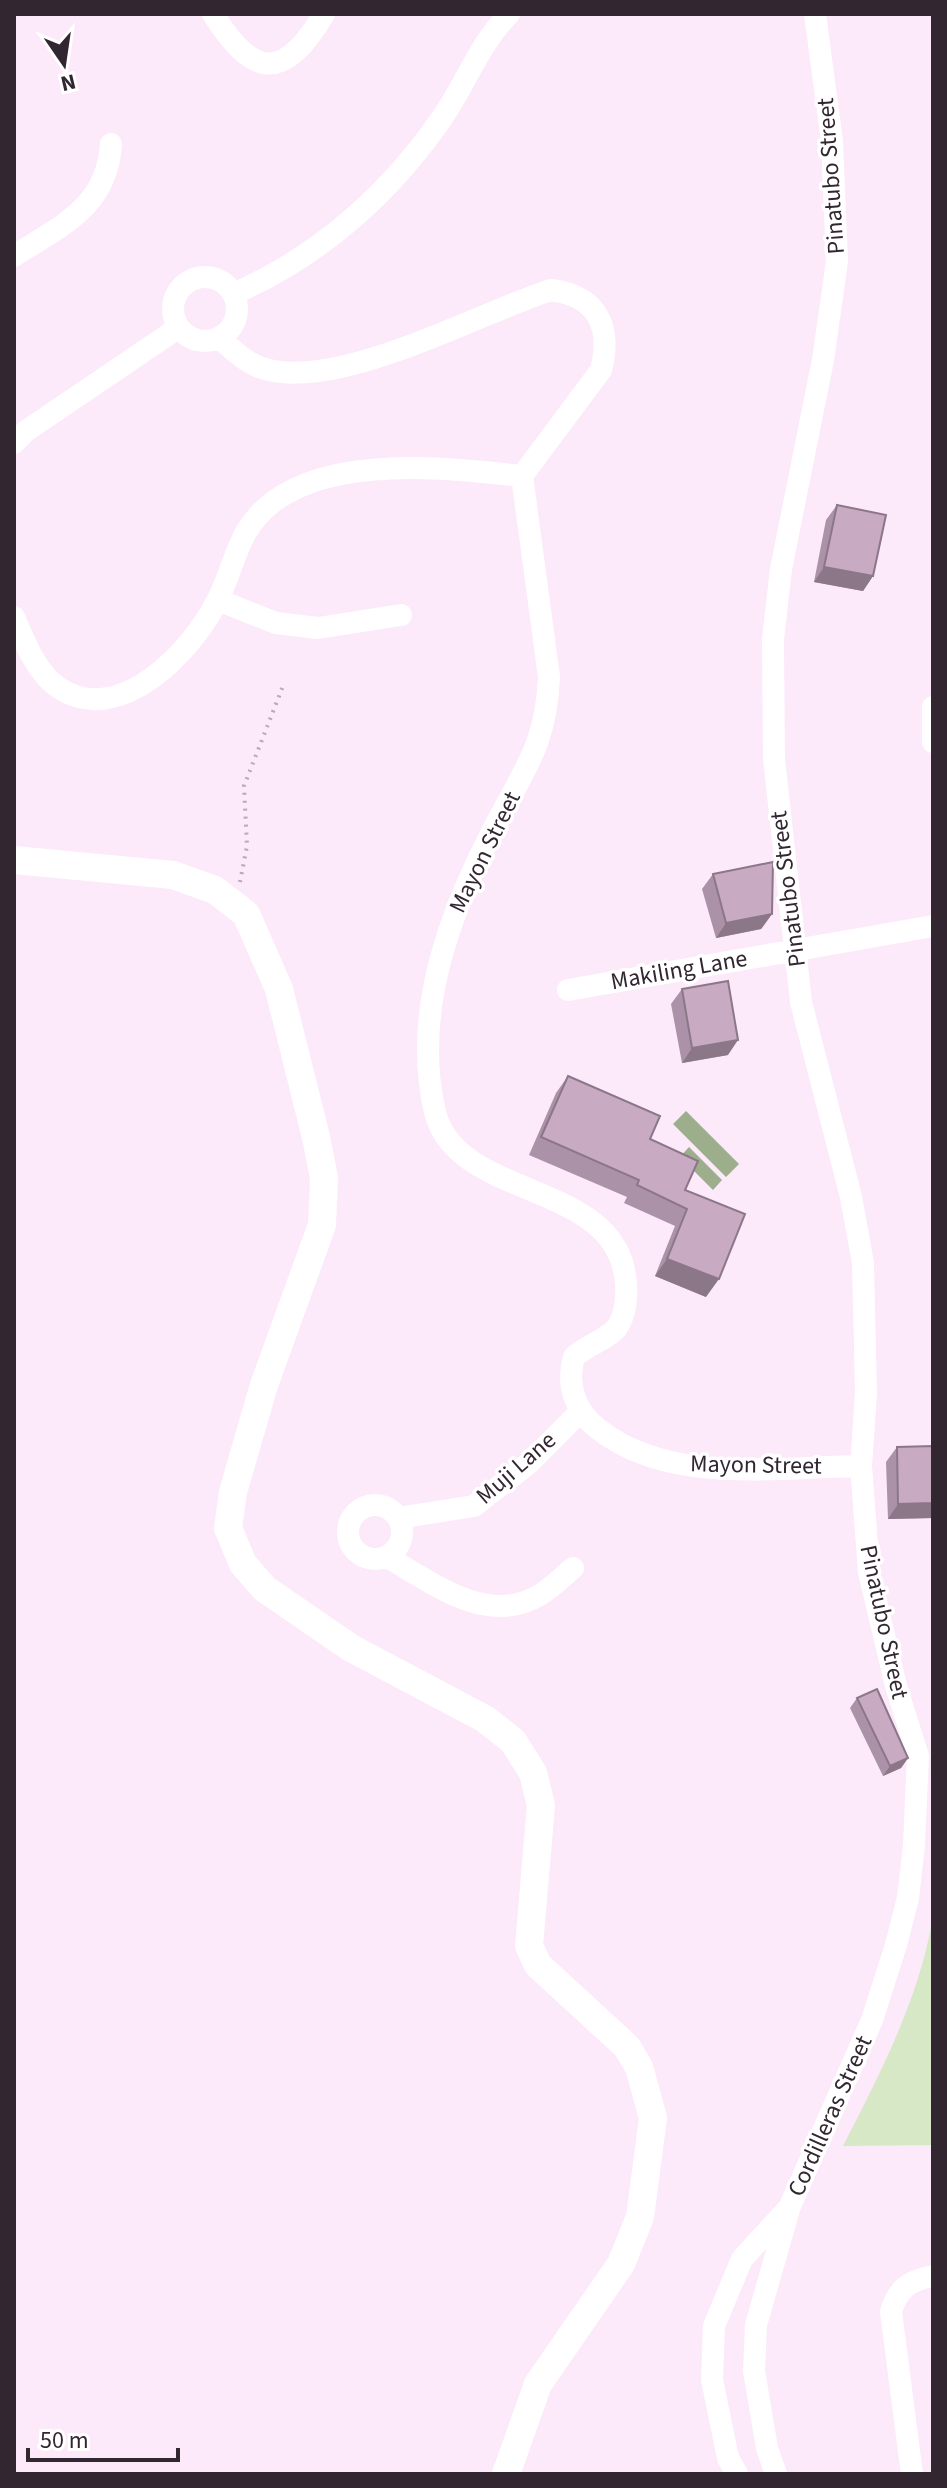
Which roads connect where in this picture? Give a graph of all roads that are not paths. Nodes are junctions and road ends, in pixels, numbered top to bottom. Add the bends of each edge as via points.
1 (213, 14) edge
2 (324, 14) edge
3 (509, 14) edge
4 (815, 14) edge
5 (111, 144) dead end
6 (14, 256) edge
7 (233, 294) junction
8 (178, 328) junction
9 (220, 338) junction
10 (14, 443) edge
11 (522, 476) junction
12 (218, 600) junction
13 (401, 615) dead end
14 (14, 617) edge
15 (933, 707) edge
16 (933, 742) edge
17 (14, 860) edge
18 (933, 926) edge
19 (795, 949) junction
20 (568, 990) dead end
21 (580, 1412) junction
22 (861, 1466) junction
23 (398, 1518) junction
24 (387, 1557) junction
25 (573, 1568) dead end
26 (925, 1755) edge
27 (790, 2206) junction
28 (933, 2276) edge
29 (506, 2474) edge
30 (737, 2474) edge
31 (776, 2474) edge
32 (912, 2474) edge

1 - 2 street via 238,51 264,62 294,56
3 - 7 street via 447,111 386,188 320,247
4 - 19 street, Pinatubo Street via 832,141 837,261 773,639 774,759
5 - 6 street via 109,172 91,199 76,216
7 - 8 street via 218,279 187,281 172,308
7 - 9 street via 237,314
8 - 9 street via 192,339
8 - 10 street
9 - 11 street via 272,371 319,370 418,342 551,290 572,293 593,308 602,324 606,350 601,370
11 - 12 street via 455,469 374,471 295,488 273,502 236,545
11 - 21 street, Mayon Street via 549,677 548,709 541,741 474,868 443,947 429,1031 429,1067 442,1132 462,1153 510,1183 586,1216 620,1252 626,1293 621,1319 608,1335 574,1357 570,1370
12 - 13 street via 276,623 318,628
12 - 14 street via 194,635 147,681 96,700 57,687 38,665
15 - 16 street
17 - 29 street via 173,875 200,883 246,914 279,989 324,1178 322,1225 264,1385 228,1528 243,1564 265,1589 351,1648 485,1719 513,1741 533,1773 541,1805 529,1946 538,1965 627,2047 639,2067 653,2118 640,2217 625,2252 538,2384
18 - 19 street, Makiling Lane
19 - 20 street, Makiling Lane
19 - 22 street, Pinatubo Street via 809,1040 863,1263 866,1393
21 - 22 street, Mayon Street via 611,1440 639,1454 684,1465
21 - 23 street, Muji Lane via 529,1463 474,1506
22 - 26 street, Pinatubo Street via 869,1572 896,1686
23 - 24 street via 400,1544
23 - 24 street via 373,1505 356,1513 348,1530 359,1555
24 - 25 street via 471,1604 517,1605 536,1598
26 - 27 street, Cordilleras Street via 908,1898 896,1945 872,2020
27 - 30 street via 742,2259 714,2326 712,2380 728,2458
27 - 31 street, Cordilleras Street via 756,2325 754,2371
28 - 32 street via 905,2286 895,2296 891,2312

